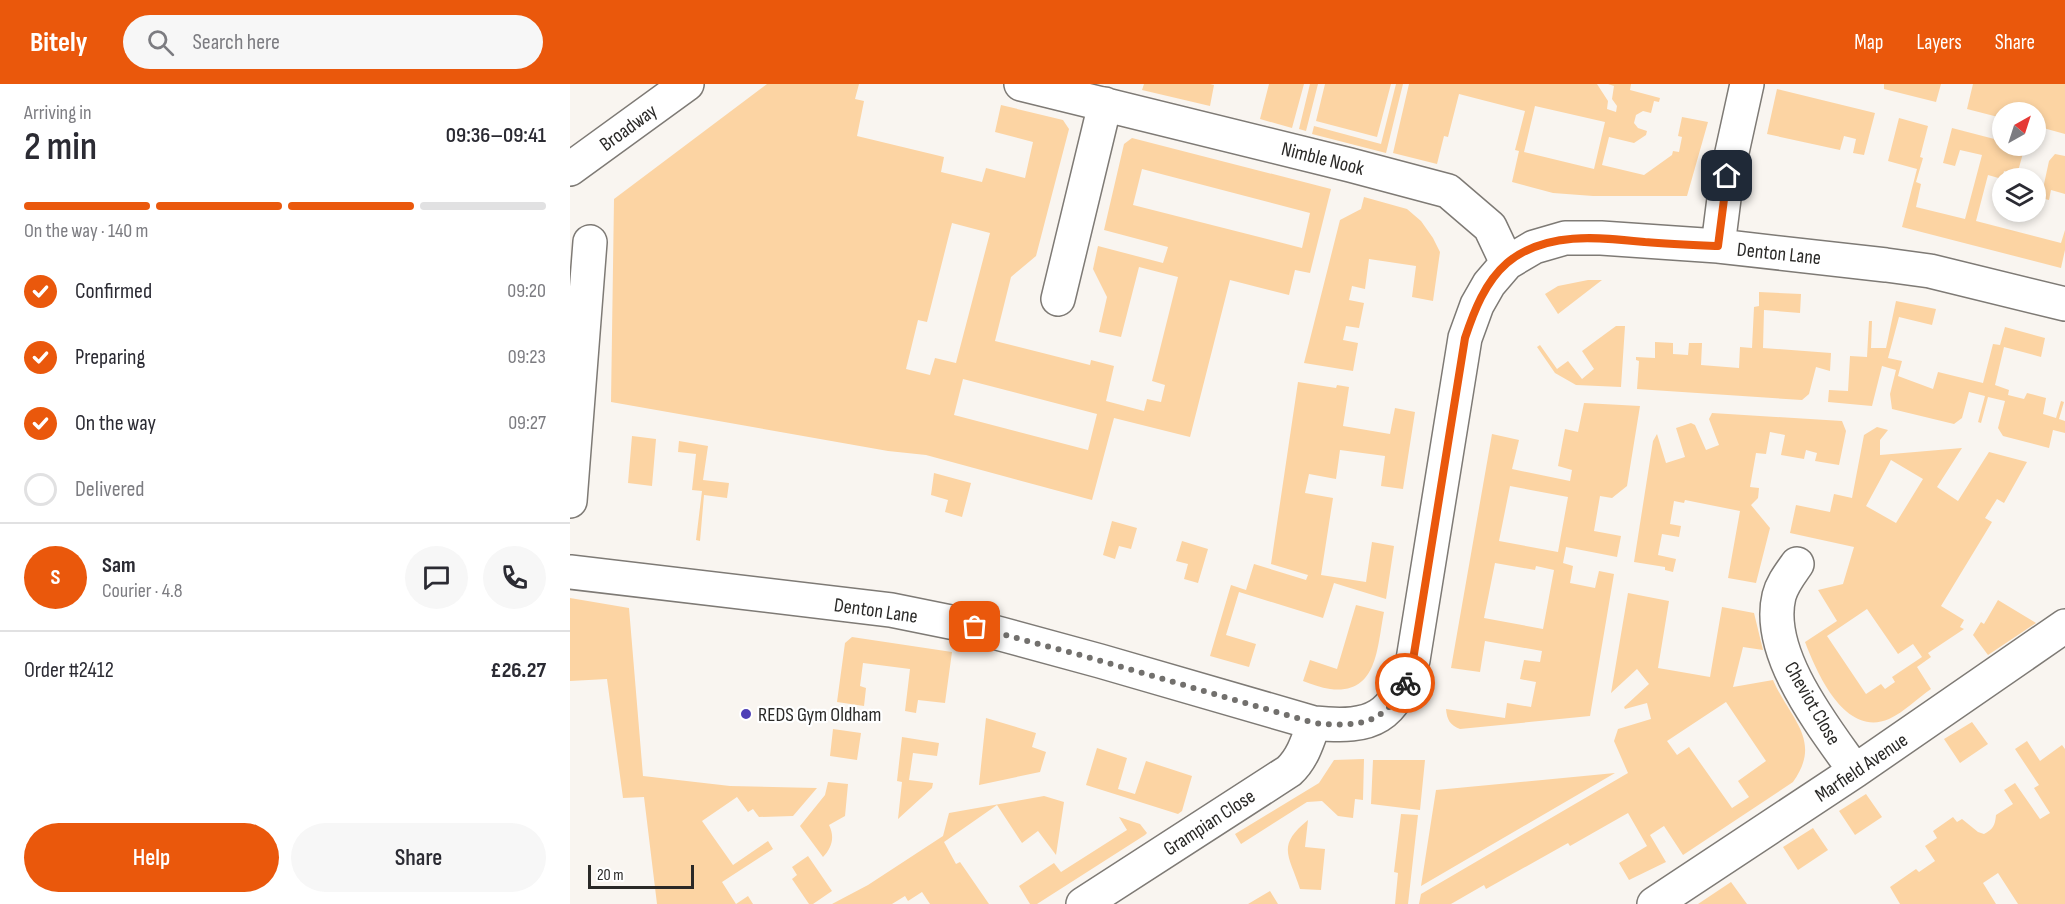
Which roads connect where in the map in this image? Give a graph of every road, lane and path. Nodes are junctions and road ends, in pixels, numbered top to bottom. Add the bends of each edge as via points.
1 (687, 84) edge
2 (1021, 84) edge
3 (1747, 84) edge
4 (1105, 104) junction
5 (570, 169) edge
6 (590, 242) dead end
7 (1718, 246) junction
8 (1507, 263) junction
9 (1058, 298) dead end
10 (2065, 304) edge
11 (570, 501) edge
12 (1797, 564) dead end
13 (570, 572) edge
14 (2065, 626) edge
15 (1314, 723) junction
16 (1856, 771) junction
17 (1083, 904) edge
18 (1654, 904) edge

1 - 5 main road, Broadway
2 - 4 main road, Nimble Nook
3 - 7 main road via 1727,176
4 - 8 main road, Nimble Nook via 1448,191 1490,227
4 - 9 main road
6 - 11 main road
7 - 8 main road, Denton Lane via 1565,238 1534,247
7 - 10 main road, Denton Lane via 1930,271
8 - 15 main road, Denton Lane via 1476,305 1465,338 1413,660 1405,683 1395,702 1363,723
12 - 16 main road, Cheviot Close via 1779,598 1777,625 1784,652 1818,718
13 - 15 main road, Denton Lane via 891,610 975,627
14 - 16 main road, Marfield Avenue
15 - 17 main road, Grampian Close via 1302,754 1289,771
16 - 18 main road, Marfield Avenue

